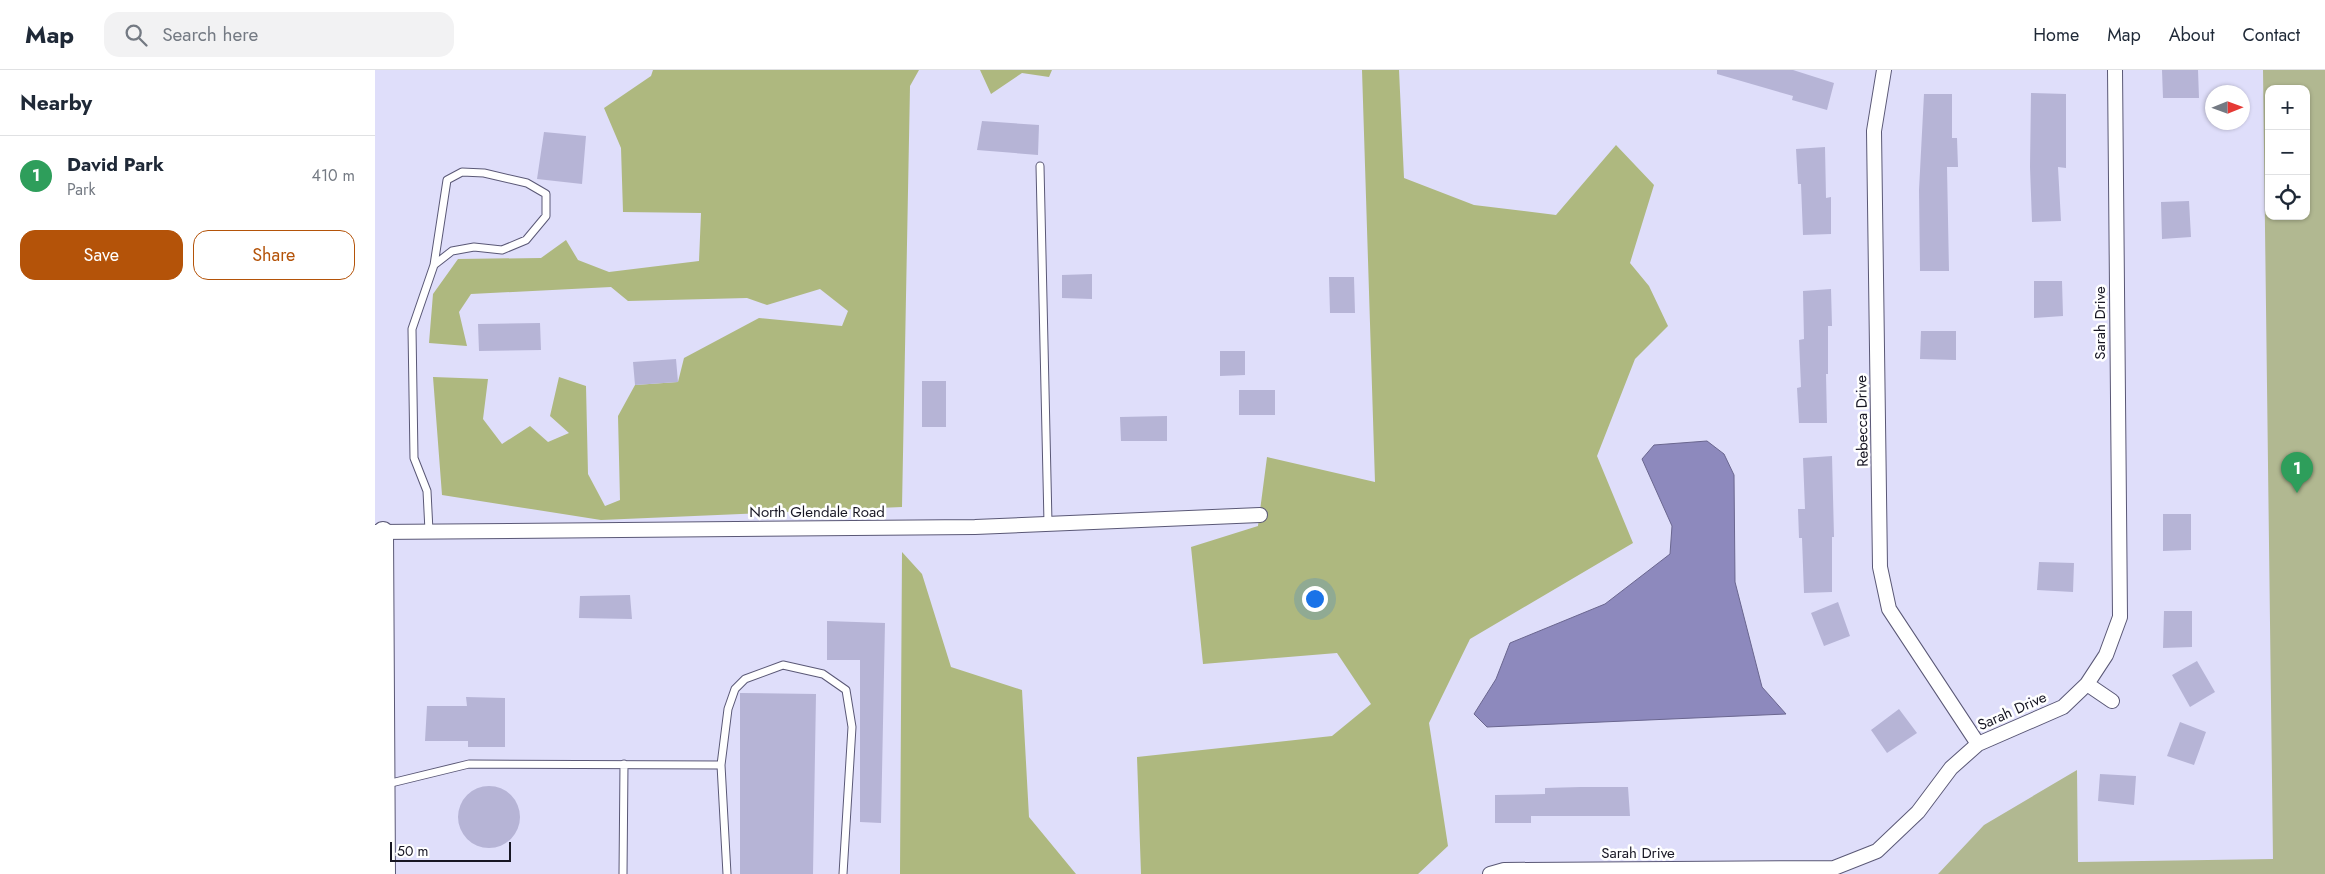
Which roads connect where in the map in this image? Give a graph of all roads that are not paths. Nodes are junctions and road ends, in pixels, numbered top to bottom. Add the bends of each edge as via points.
1 (1884, 70) edge
2 (2115, 70) edge
3 (1040, 166) dead end
4 (434, 265) junction
5 (1260, 515) dead end
6 (1048, 523) junction
7 (429, 531) junction
8 (379, 532) edge
9 (2087, 684) junction
10 (2112, 701) dead end
11 (1978, 744) junction
12 (624, 764) junction
13 (721, 765) junction
14 (384, 785) junction
15 (385, 874) edge
16 (623, 874) edge
17 (727, 874) edge
18 (843, 874) edge
19 (1490, 874) edge

1 - 11 street, Rebecca Drive via 1874,131 1880,567 1889,609
2 - 9 street, Sarah Drive via 2119,617 2106,655
3 - 6 lane
4 - 4 lane via 451,251 474,248 502,250 526,240 547,216 545,194 527,182 484,173 462,172 447,180
4 - 7 lane via 412,329 414,458 427,491
5 - 6 street, North Glendale Road
6 - 7 street, North Glendale Road via 975,528
7 - 8 street, North Glendale Road
8 - 14 street
9 - 10 street
9 - 11 street, Sarah Drive via 2063,707
11 - 19 street, Sarah Drive via 1951,768 1919,812 1877,850 1834,868 1504,870
12 - 13 lane
12 - 14 lane via 469,764
12 - 16 lane
13 - 17 lane
13 - 18 lane via 728,709 735,689 745,679 783,665 823,674 846,690 852,727
14 - 15 street

